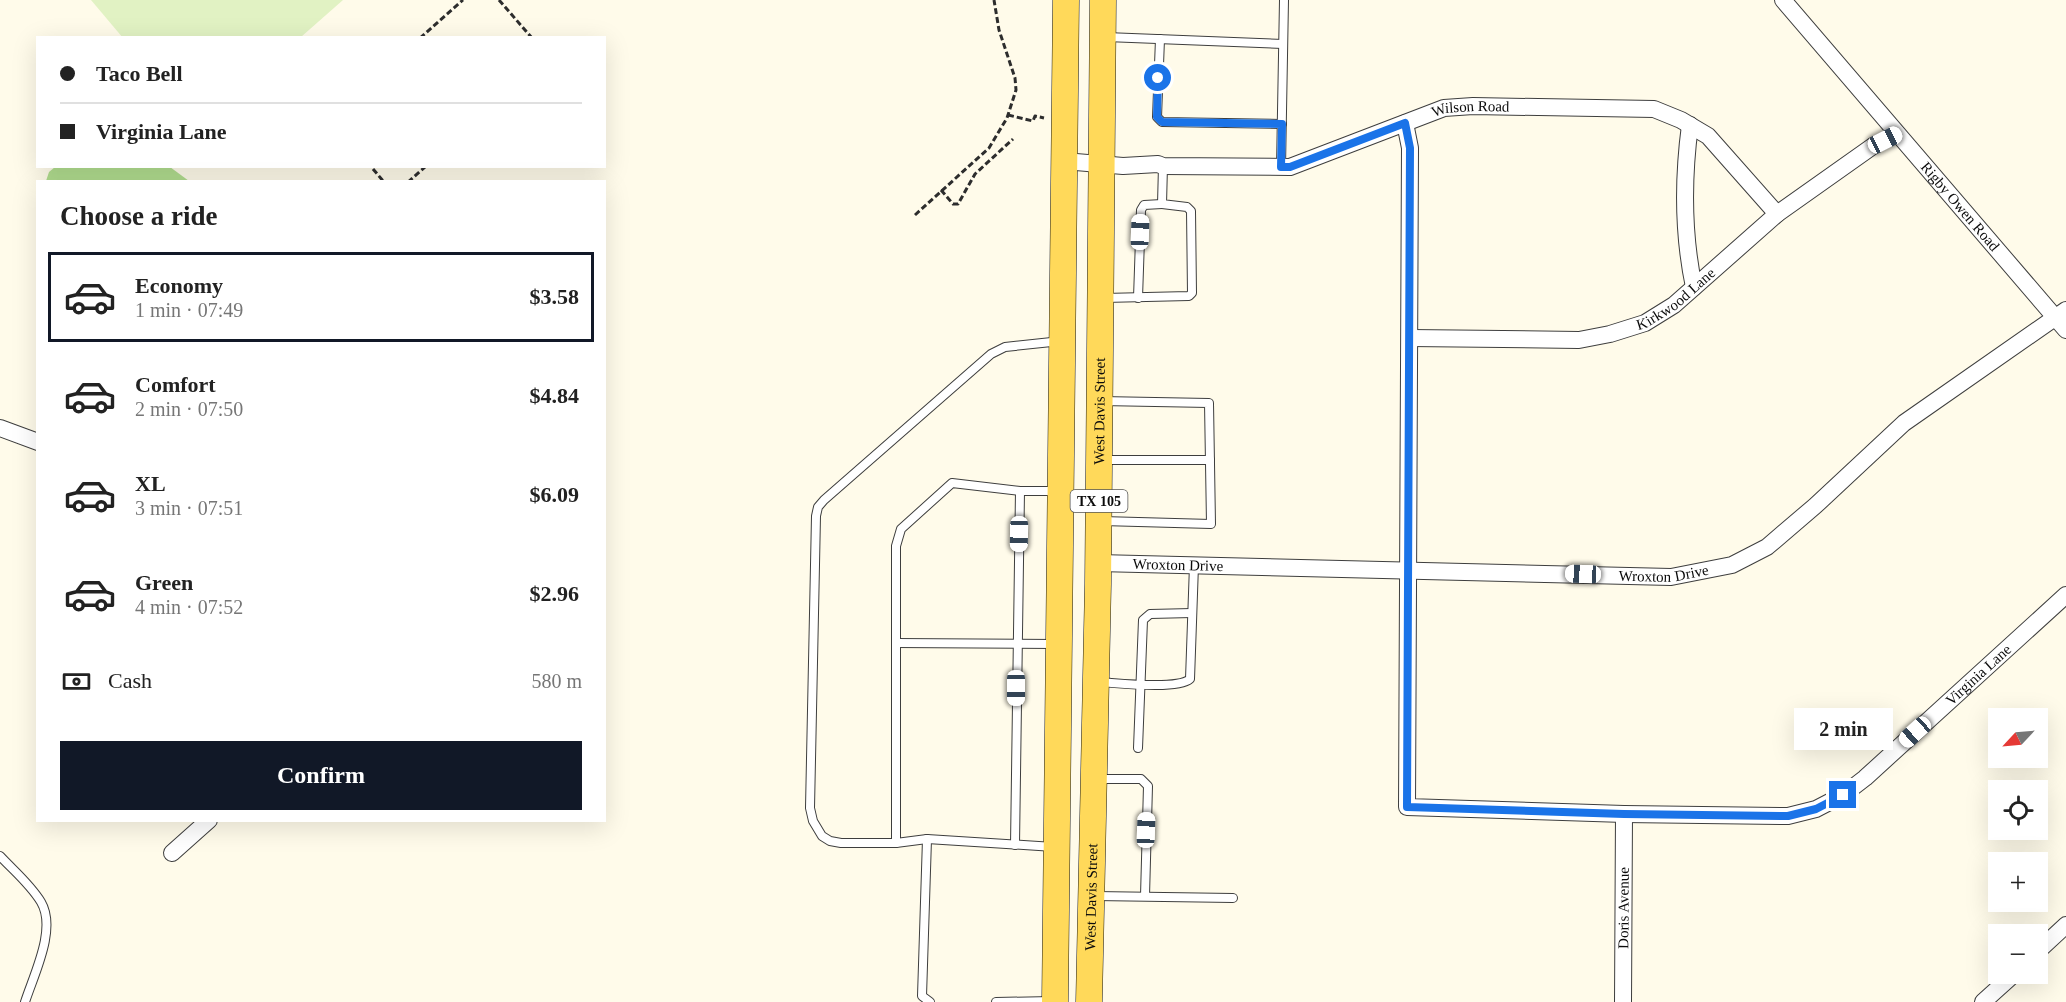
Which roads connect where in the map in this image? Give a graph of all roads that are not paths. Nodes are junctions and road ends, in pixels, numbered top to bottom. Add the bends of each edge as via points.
1 (1066, 0) edge
2 (1103, 0) edge
3 (1284, 0) edge
4 (1783, 0) edge
5 (1103, 37) junction
6 (1160, 39) junction
7 (1283, 44) junction
8 (1405, 123) junction
9 (1282, 124) junction
10 (1690, 125) junction
11 (1897, 134) junction
12 (1065, 161) junction
13 (1101, 164) junction
14 (1163, 166) junction
15 (1281, 167) junction
16 (1162, 204) junction
17 (1777, 214) junction
18 (1694, 287) junction
19 (1100, 298) junction
20 (1138, 298) junction
21 (2063, 319) edge
22 (1410, 338) junction
23 (1063, 341) junction
24 (1099, 401) junction
25 (0, 428) edge
26 (36, 441) edge
27 (1062, 446) junction
28 (1099, 460) junction
29 (1210, 460) junction
30 (1020, 491) junction
31 (1062, 491) junction
32 (1099, 521) junction
33 (1098, 563) junction
34 (1194, 565) junction
35 (1407, 570) junction
36 (2066, 595) edge
37 (1192, 613) junction
38 (896, 643) junction
39 (1017, 643) junction
40 (1060, 644) junction
41 (1096, 682) junction
42 (1140, 685) junction
43 (1138, 747) dead end
44 (1094, 779) junction
45 (1624, 814) junction
46 (207, 822) edge
47 (927, 839) junction
48 (896, 843) junction
49 (1015, 845) junction
50 (1057, 847) junction
51 (172, 853) dead end
52 (0, 856) edge
53 (1091, 896) junction
54 (1144, 896) junction
55 (1233, 898) dead end
56 (2066, 925) edge
57 (2048, 942) edge
58 (2003, 984) edge
59 (25, 1002) edge
60 (930, 1002) edge
61 (996, 1002) edge
62 (1063, 1002) edge
63 (1089, 1002) edge
64 (1623, 1002) edge
65 (1983, 1002) edge

1 - 12 main road, TX 105
2 - 5 main road, West Davis Street / TX 105
3 - 7 lane
4 - 11 street, Rigby Owen Road
5 - 6 lane
5 - 13 main road, West Davis Street / TX 105
6 - 7 lane
6 - 9 lane via 1157,117 1162,122
7 - 9 lane
8 - 10 street, Wilson Road via 1444,108 1473,105 1654,109
8 - 15 street, Wilson Road via 1290,167
8 - 22 street via 1410,148
9 - 15 lane
10 - 17 street, Wilson Road via 1708,136
10 - 18 street via 1685,165 1688,262
11 - 17 street, Kirkwood Lane
11 - 21 street, Rigby Owen Road
12 - 13 street, Wilson Road
12 - 23 main road, TX 105
13 - 14 street, Wilson Road
13 - 19 main road, West Davis Street / TX 105
14 - 15 street, Wilson Road
14 - 16 lane
16 - 20 lane via 1144,205 1141,210
16 - 20 lane via 1191,211 1192,293
17 - 18 street, Kirkwood Lane
18 - 22 street, Kirkwood Lane via 1645,323 1579,340
19 - 20 lane
19 - 24 main road, West Davis Street / TX 105
21 - 35 street, Wroxton Drive via 1904,423 1767,547 1732,566 1671,577
22 - 35 street
23 - 27 main road, TX 105
23 - 48 lane via 1005,348 991,354 824,500 816,512 810,808 813,821 830,841
24 - 28 main road, West Davis Street / TX 105
24 - 29 lane via 1209,403
25 - 26 street
27 - 31 main road, TX 105
27 - 41 main road via 1074,476 1073,656 1080,673
28 - 29 lane
28 - 32 main road, West Davis Street / TX 105
29 - 32 lane via 1211,524
30 - 31 lane
30 - 38 lane via 952,483 901,529 896,546
30 - 39 lane
31 - 40 main road, TX 105
32 - 33 main road, West Davis Street / TX 105
33 - 34 street, Wroxton Drive
33 - 41 main road, West Davis Street / TX 105
34 - 35 street, Wroxton Drive
34 - 37 lane
35 - 45 street, Virginia Lane via 1407,807
36 - 45 street, Virginia Lane via 1864,778 1816,809 1788,816
37 - 42 lane via 1150,614 1143,620
37 - 42 lane via 1190,678 1184,683
38 - 39 lane
38 - 48 lane
39 - 40 lane
39 - 49 lane
40 - 50 main road, TX 105
41 - 42 lane
41 - 44 main road, West Davis Street / TX 105
42 - 43 lane
44 - 53 main road, West Davis Street / TX 105
44 - 54 lane via 1141,779 1148,786
45 - 64 street, Doris Avenue
46 - 51 street
47 - 48 lane
47 - 49 lane
47 - 60 lane via 921,996
49 - 50 lane
50 - 62 main road via 1070,853 1077,864 1077,996
52 - 59 lane via 30,887 46,918 47,935
53 - 54 lane
53 - 63 main road, West Davis Street / TX 105
54 - 55 lane
56 - 57 street
58 - 65 street
61 - 62 lane

